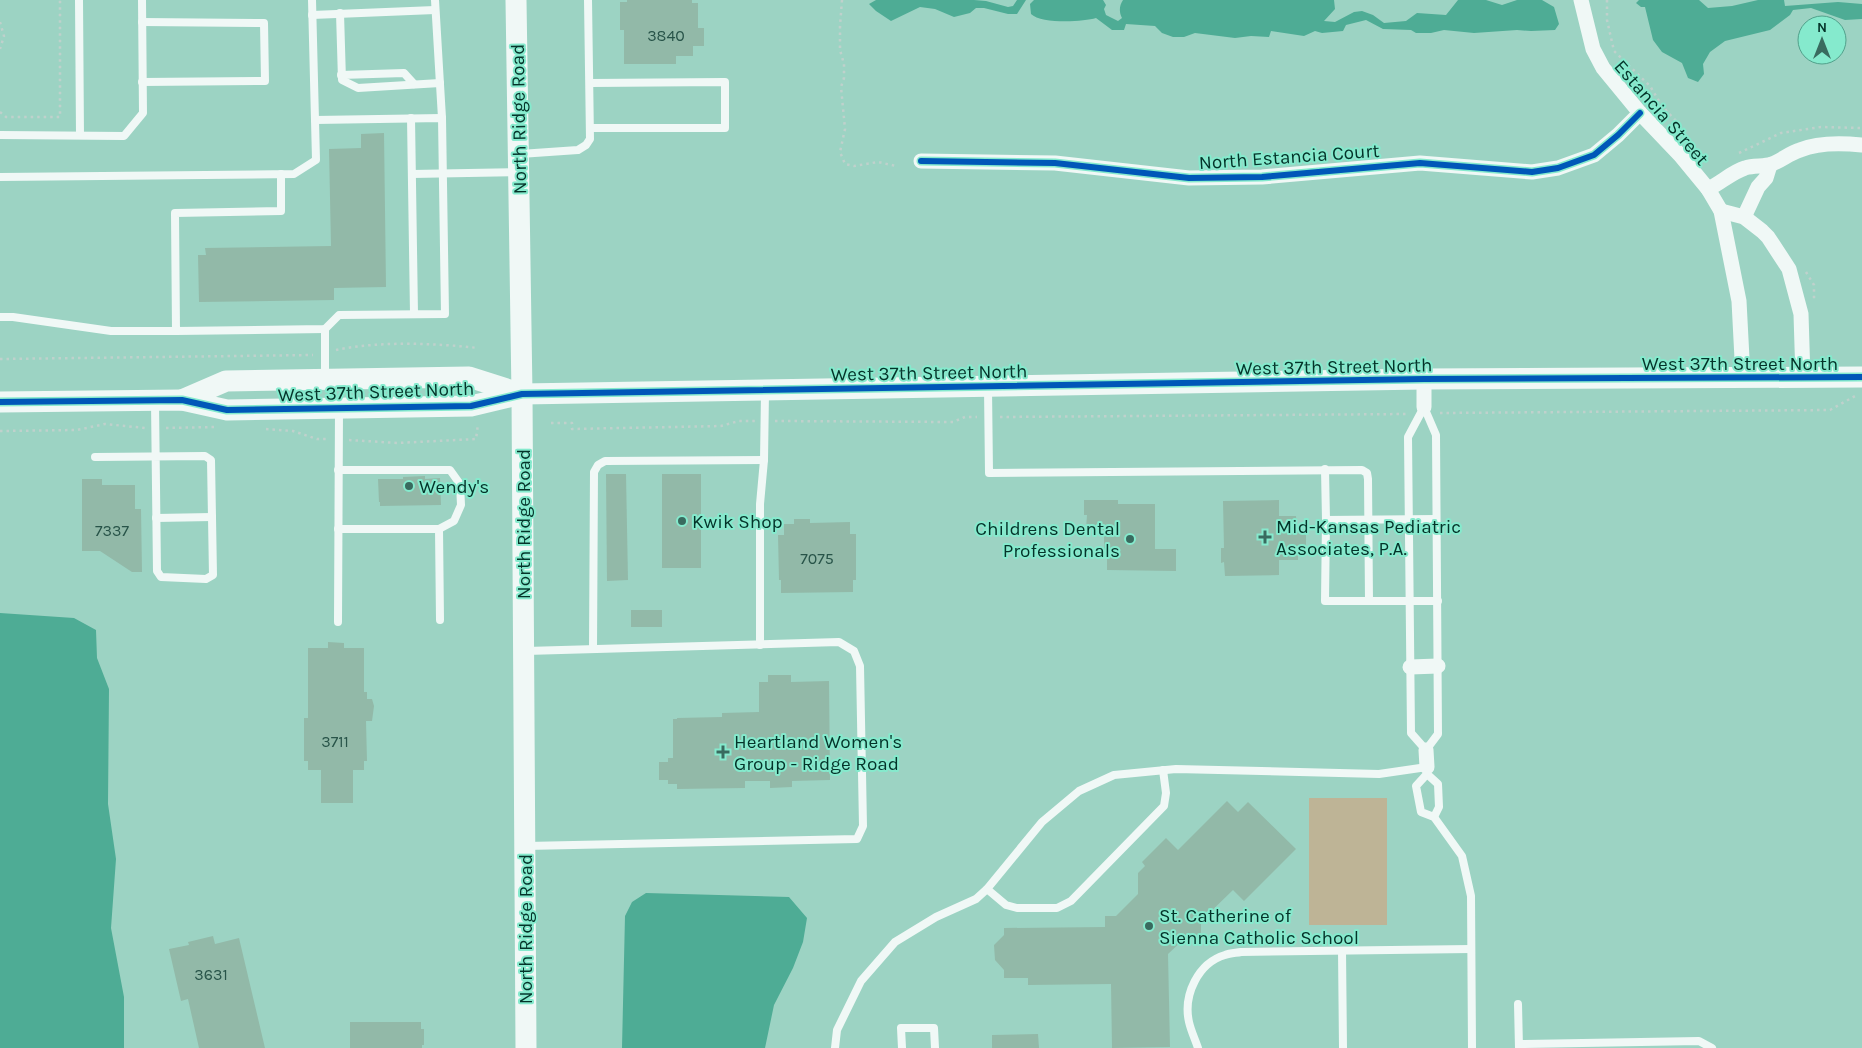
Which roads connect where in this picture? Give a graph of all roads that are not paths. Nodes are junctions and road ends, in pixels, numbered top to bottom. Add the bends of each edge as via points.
1 (79, 0) edge
2 (142, 0) edge
3 (312, 0) edge
4 (435, 0) edge
5 (516, 0) edge
6 (588, 0) edge
7 (1581, 0) edge
8 (435, 10) junction
9 (340, 13) junction
10 (312, 15) junction
11 (142, 22) junction
12 (341, 75) junction
13 (142, 82) junction
14 (440, 83) junction
15 (590, 83) junction
16 (414, 84) junction
17 (1640, 113) junction
18 (411, 118) junction
19 (442, 118) junction
20 (314, 120) junction
21 (590, 128) junction
22 (0, 135) edge
23 (80, 135) junction
24 (1862, 145) edge
25 (921, 161) dead end
26 (518, 163) junction
27 (1770, 165) junction
28 (442, 173) junction
29 (281, 174) junction
30 (412, 174) junction
31 (0, 177) edge
32 (1708, 190) junction
33 (1721, 211) junction
34 (1744, 217) junction
35 (414, 314) junction
36 (0, 317) edge
37 (325, 329) junction
38 (176, 331) junction
39 (1862, 377) edge
40 (1742, 378) junction
41 (1804, 378) junction
42 (325, 379) junction
43 (1424, 379) junction
44 (988, 386) junction
45 (765, 390) junction
46 (522, 394) junction
47 (154, 400) junction
48 (182, 400) junction
49 (0, 402) edge
50 (338, 408) junction
51 (1424, 411) junction
52 (156, 456) junction
53 (94, 457) dead end
54 (764, 460) junction
55 (1325, 469) junction
56 (338, 470) junction
57 (212, 517) junction
58 (156, 518) junction
59 (1410, 518) junction
60 (1436, 518) junction
61 (1369, 519) junction
62 (1326, 520) junction
63 (439, 528) junction
64 (338, 529) junction
65 (1409, 601) junction
66 (1438, 601) junction
67 (1369, 602) junction
68 (440, 620) dead end
69 (338, 622) dead end
70 (760, 645) junction
71 (593, 649) junction
72 (524, 651) junction
73 (1438, 666) junction
74 (1410, 668) junction
75 (1426, 750) junction
76 (1163, 770) junction
77 (1427, 771) junction
78 (1434, 817) junction
79 (525, 846) junction
80 (987, 889) junction
81 (1342, 950) junction
82 (1471, 950) junction
83 (1518, 1004) dead end
84 (1519, 1046) edge
85 (526, 1048) edge
86 (835, 1048) edge
87 (902, 1048) edge
88 (935, 1048) edge
89 (1198, 1048) edge
90 (1343, 1048) edge
91 (1472, 1048) edge
92 (1712, 1048) edge

1 - 23 lane
2 - 11 lane
3 - 10 lane
4 - 8 lane
5 - 26 street, North Ridge Road
6 - 15 lane
7 - 17 street, Estancia Street via 1593,49 1603,68
8 - 9 lane
8 - 14 lane
9 - 10 lane
9 - 12 lane
10 - 20 lane
11 - 13 lane
11 - 13 lane via 264,23 265,81
12 - 16 lane via 404,73
12 - 16 lane via 342,80 358,88
13 - 23 lane via 143,113 124,136
14 - 16 lane
14 - 19 lane
15 - 21 lane
15 - 21 lane via 725,82 725,128
17 - 25 street, North Estancia Court via 1594,155 1558,168 1532,172 1420,163 1262,177 1189,178 1055,163
17 - 32 street, Estancia Street
18 - 19 lane
18 - 20 lane
18 - 30 lane
19 - 28 lane
20 - 29 lane via 316,160 294,174
21 - 26 lane via 590,138 578,150
22 - 23 lane
24 - 27 street via 1838,143 1802,148
26 - 28 lane
26 - 46 street, North Ridge Road
27 - 32 street via 1744,168
27 - 34 street
28 - 30 lane
28 - 35 lane via 445,314
29 - 31 lane
29 - 38 lane via 281,211 175,212
30 - 35 lane
32 - 33 street, Estancia Street
33 - 34 street
33 - 40 street, Estancia Street via 1739,301
34 - 41 street via 1768,237 1789,269 1801,314
35 - 37 lane via 339,315
36 - 38 lane via 111,332
37 - 38 lane
37 - 42 lane
39 - 41 street, West 37th Street North
40 - 41 street, West 37th Street North
40 - 43 street, West 37th Street North
42 - 46 street, West 37th Street North via 469,377
42 - 48 street, West 37th Street North via 226,381
43 - 44 street, West 37th Street North
43 - 51 street
44 - 45 street, West 37th Street North
44 - 55 lane via 989,473
45 - 46 street, West 37th Street North
45 - 54 lane
46 - 50 street, West 37th Street North via 471,406
46 - 72 street, North Ridge Road
47 - 48 street, West 37th Street North
47 - 49 street, West 37th Street North
47 - 52 lane
48 - 50 street, West 37th Street North via 227,410
50 - 56 lane
51 - 59 lane via 1408,437
51 - 60 lane via 1436,435
52 - 53 lane
52 - 57 lane via 205,456 211,460
52 - 58 lane
54 - 70 lane via 760,504
54 - 71 lane via 605,461 598,465 594,472
55 - 61 lane via 1357,469 1367,473
55 - 62 lane
56 - 63 lane via 450,470 460,484 462,505 454,521
56 - 64 lane
57 - 58 lane
57 - 58 lane via 212,575 206,579 161,577
59 - 60 lane
59 - 61 lane
59 - 65 lane
60 - 66 lane
61 - 62 lane
61 - 67 lane
62 - 67 lane via 1325,602
63 - 64 lane
63 - 68 lane
64 - 69 lane
65 - 66 lane
65 - 67 lane
65 - 74 lane
66 - 73 lane
70 - 71 lane
70 - 79 lane via 839,642 854,651 860,666 863,826 858,840
71 - 72 lane
72 - 79 street, North Ridge Road
73 - 74 street
73 - 75 lane via 1438,734
74 - 75 lane via 1411,733
75 - 77 street
76 - 77 lane via 1379,774
76 - 80 lane via 1114,776 1079,791 1042,822
76 - 80 lane via 1164,806 1071,901 1057,908 1017,908 1006,905
77 - 78 lane via 1438,784 1439,807
77 - 78 lane via 1416,786 1421,812
78 - 82 lane via 1462,856 1471,896
79 - 85 street, North Ridge Road
80 - 86 lane via 895,942 861,981 837,1030
81 - 82 lane
81 - 89 lane via 1241,952 1224,955 1210,963 1198,975 1189,995 1188,1021
81 - 90 lane
82 - 91 lane
83 - 84 lane
84 - 92 lane via 1700,1041
87 - 88 lane via 901,1028 934,1028

